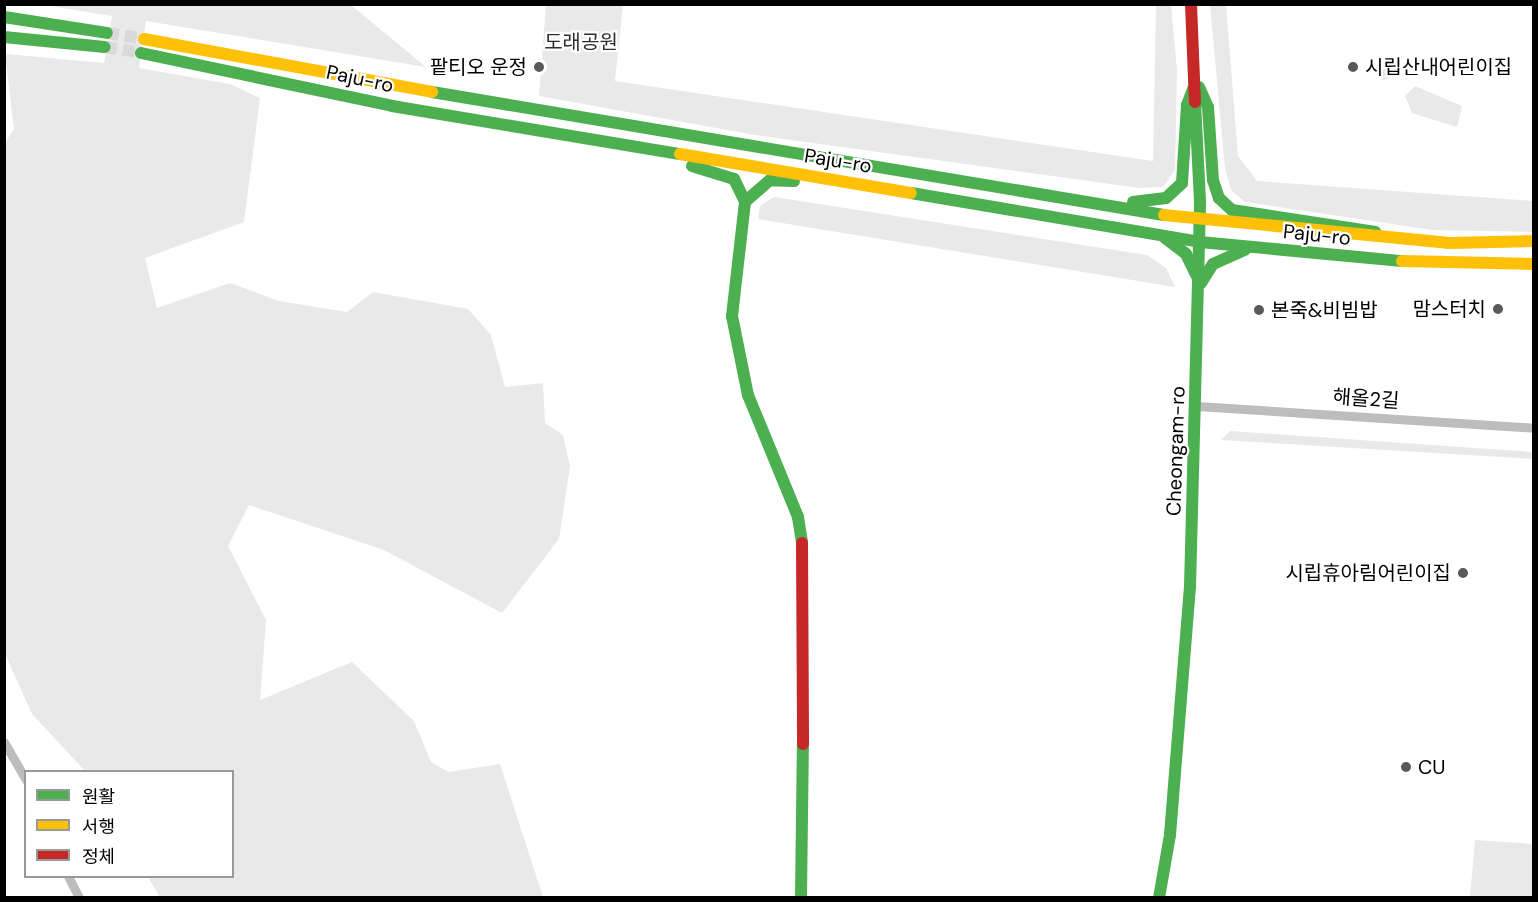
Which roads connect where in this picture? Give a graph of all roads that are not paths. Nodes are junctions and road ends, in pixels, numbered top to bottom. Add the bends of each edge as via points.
1 (1191, 4) edge
2 (4, 17) edge
3 (107, 33) tunnel mouth
4 (4, 37) edge
5 (144, 39) tunnel mouth
6 (105, 47) tunnel mouth
7 (141, 53) tunnel mouth
8 (1197, 80) junction
9 (647, 150) junction
10 (823, 178) junction
11 (998, 187) junction
12 (746, 202) junction
13 (1200, 221) junction
14 (1149, 233) junction
15 (1405, 240) junction
16 (1533, 241) edge
17 (1200, 242) junction
18 (1258, 248) junction
19 (1533, 264) edge
20 (1200, 286) junction
21 (1197, 406) junction
22 (1533, 428) edge
23 (4, 742) edge
24 (24, 777) edge
25 (69, 878) edge
26 (79, 897) edge
27 (801, 897) edge
28 (1159, 897) edge

1 - 8 main road, Cheongam-ro
2 - 3 main road
4 - 6 main road
5 - 11 main road, Paju-ro via 227,58
7 - 9 main road, Paju-ro via 392,106
8 - 11 main road via 1187,105 1182,183 1166,198 1146,204
8 - 13 main road, Cheongam-ro
8 - 15 main road via 1208,107 1213,180 1219,198 1232,210
9 - 10 main road, Paju-ro
9 - 12 main road via 666,161 721,171 734,179
10 - 12 main road via 770,180 750,192
10 - 14 main road, Paju-ro
11 - 13 main road, Paju-ro
12 - 27 main road via 733,275 737,355 764,439 798,517 806,559
13 - 15 main road, Paju-ro
13 - 17 main road, Cheongam-ro
14 - 17 main road, Paju-ro
14 - 20 main road via 1186,254
15 - 16 main road, Paju-ro
17 - 18 main road, Paju-ro
17 - 20 main road, Cheongam-ro
18 - 19 main road, Paju-ro via 1365,261
18 - 20 main road via 1224,256
20 - 21 main road, Cheongam-ro
21 - 22 street, 해올2길
21 - 28 main road, Cheongam-ro via 1183,703
23 - 24 street
25 - 26 street

